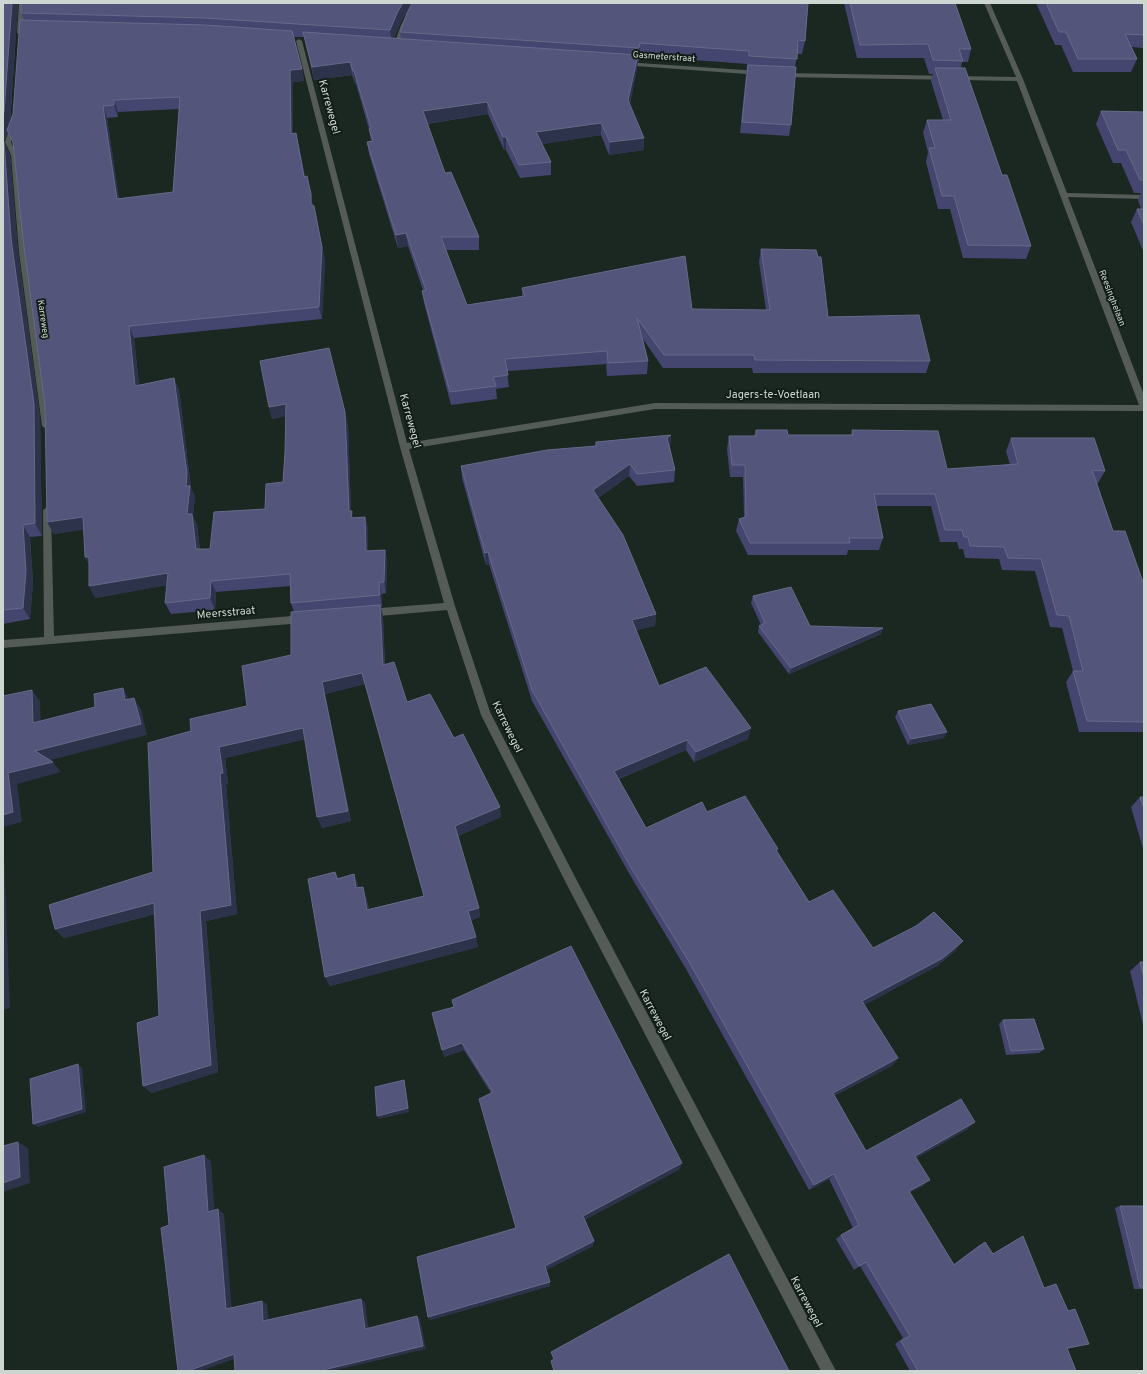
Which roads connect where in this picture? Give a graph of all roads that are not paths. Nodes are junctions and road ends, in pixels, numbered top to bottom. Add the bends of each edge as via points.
1 (22, 3) edge
2 (416, 3) edge
3 (988, 3) edge
4 (21, 29) junction
5 (29, 29) edge
6 (299, 41) edge
7 (20, 44) edge
8 (388, 47) edge
9 (396, 48) junction
10 (404, 48) edge
11 (618, 63) edge
12 (770, 74) edge
13 (778, 74) edge
14 (1020, 79) junction
15 (14, 118) edge
16 (5, 143) edge
17 (1064, 195) junction
18 (1144, 197) edge
19 (1144, 407) edge
20 (46, 432) edge
21 (404, 447) junction
22 (47, 502) edge
23 (450, 606) junction
24 (356, 614) edge
25 (316, 618) edge
26 (49, 641) junction
27 (3, 644) edge
28 (829, 1371) edge

1 - 4 street
2 - 9 street via 404,25
3 - 14 street, Reesinghelaan
4 - 5 street
4 - 7 street
6 - 21 street, Karrewegel
8 - 9 street
9 - 10 street
11 - 12 street, Gasmeterstraat
13 - 14 street
14 - 17 street, Reesinghelaan
15 - 16 street, Karreweg via 14,126
16 - 20 street, Karreweg via 14,155 23,252 46,416
17 - 18 street
17 - 19 street, Reesinghelaan
19 - 21 street, Jagers-te-Voetlaan via 655,406
21 - 23 street, Karrewegel
22 - 26 street
23 - 24 street
23 - 28 street, Karrewegel via 485,712
25 - 26 street, Meersstraat
26 - 27 street, Meersstraat

